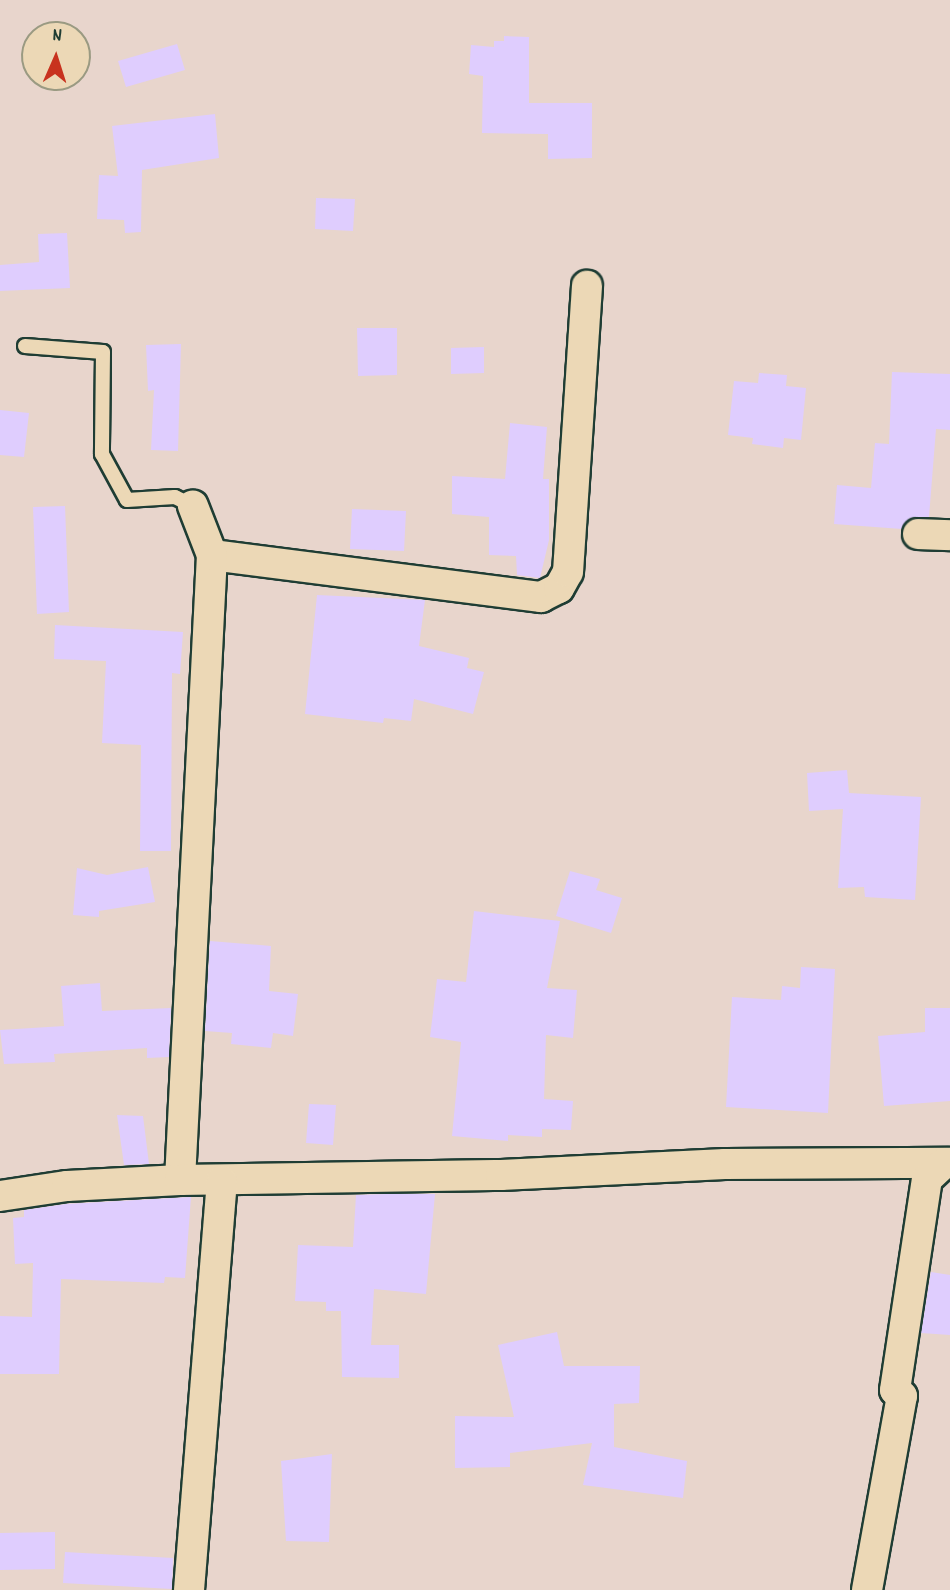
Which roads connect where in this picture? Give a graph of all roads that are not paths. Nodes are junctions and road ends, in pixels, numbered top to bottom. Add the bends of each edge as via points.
1 (587, 286) dead end
2 (25, 346) dead end
3 (193, 506) joint
4 (918, 534) dead end
5 (950, 535) edge
6 (212, 555) junction
7 (947, 1163) edge
8 (180, 1180) junction
9 (222, 1181) junction
10 (0, 1196) edge
11 (188, 1590) edge
12 (867, 1590) edge

1 - 6 street via 568,572 559,589 541,597
2 - 3 lane via 103,352 102,454 127,500 175,497
3 - 6 street
4 - 5 street
6 - 8 street
7 - 9 street via 725,1164
7 - 12 street via 928,1179 895,1390 902,1396
8 - 9 street
8 - 10 street via 67,1186
9 - 11 street

